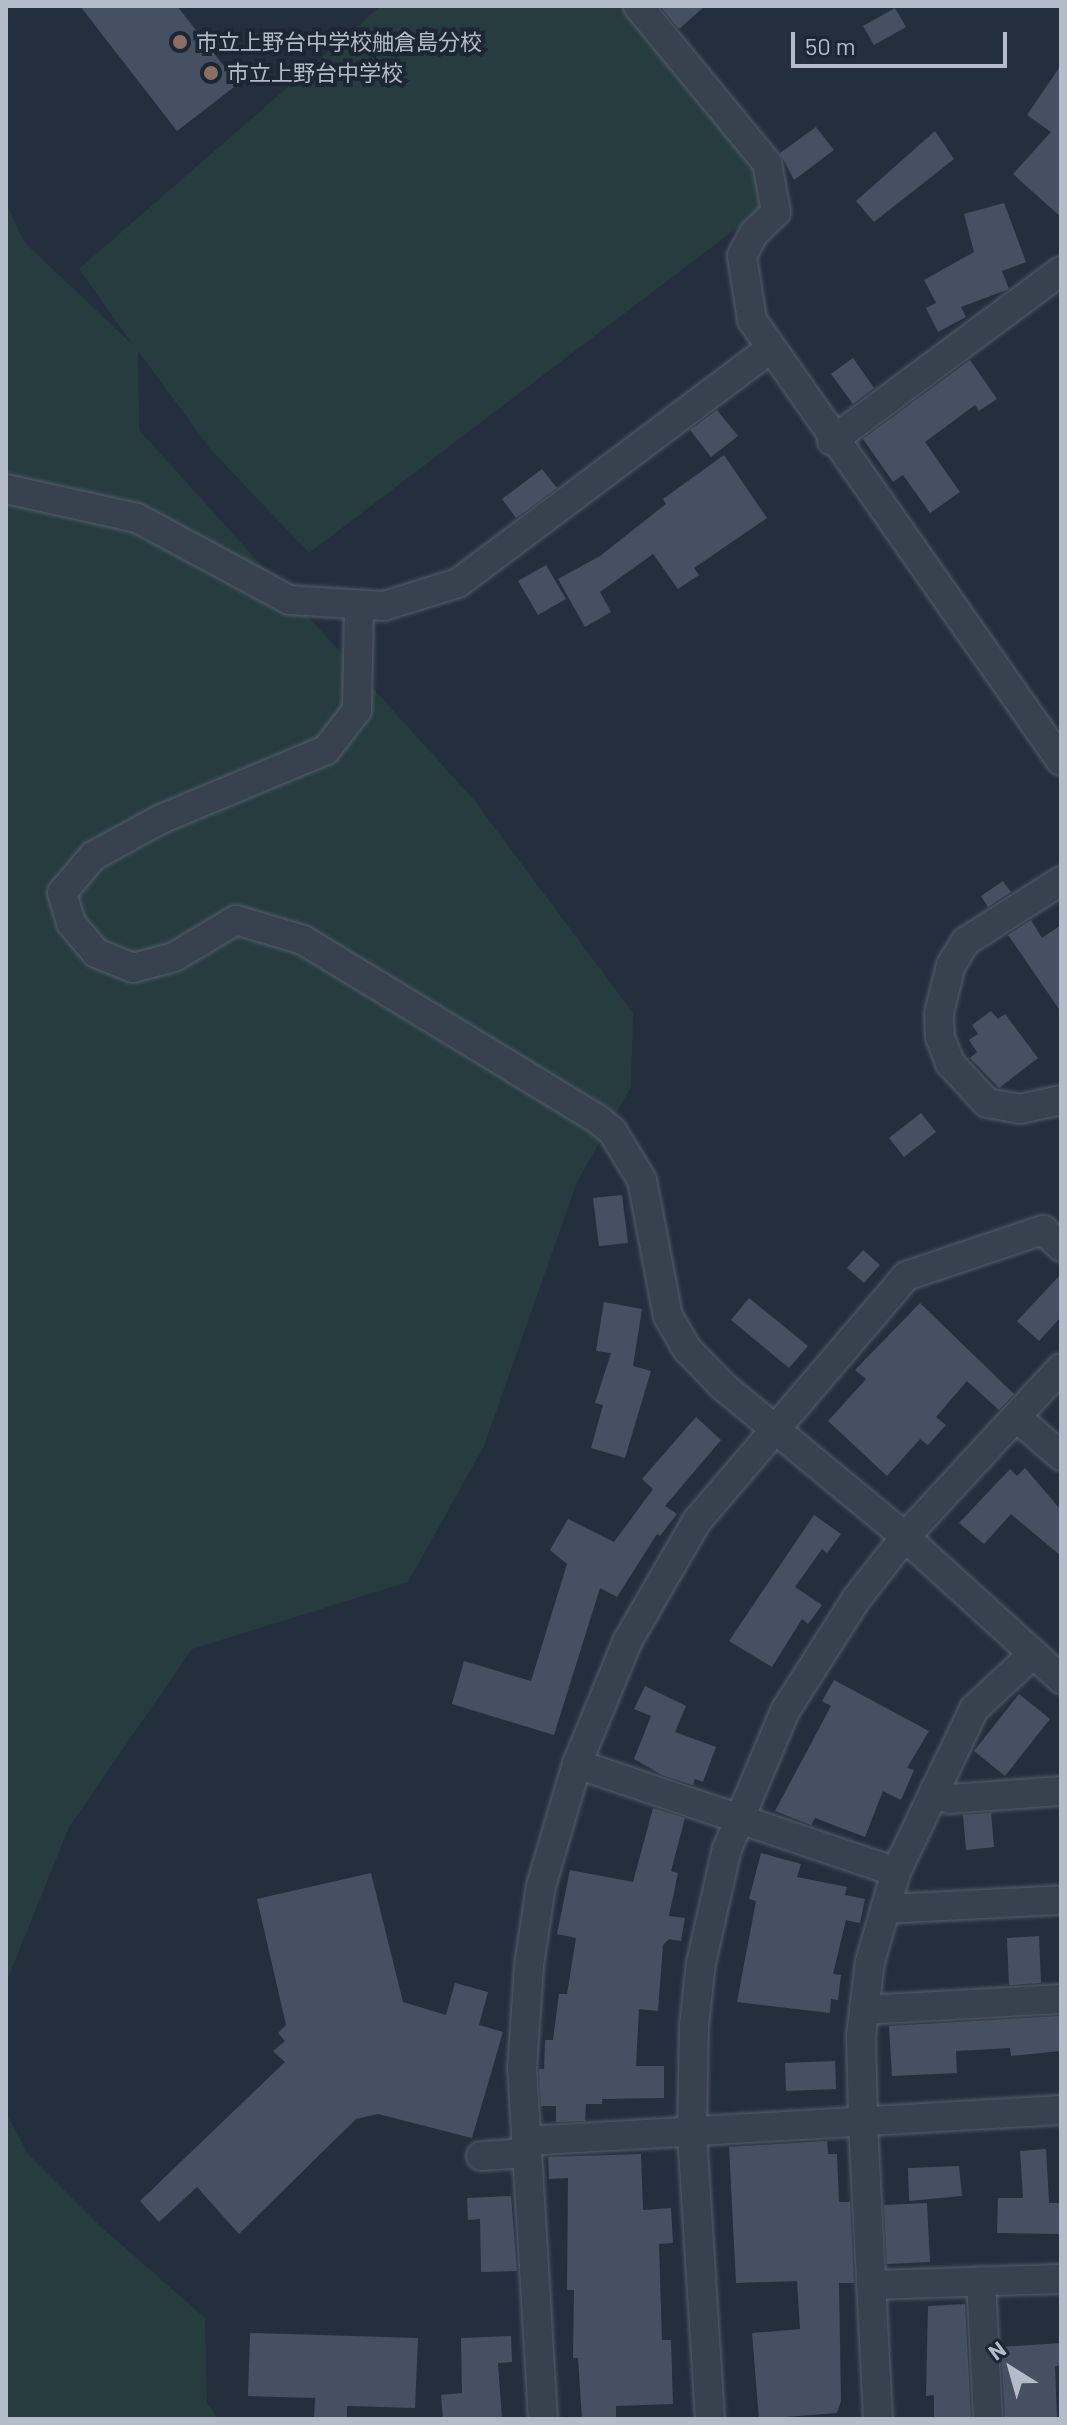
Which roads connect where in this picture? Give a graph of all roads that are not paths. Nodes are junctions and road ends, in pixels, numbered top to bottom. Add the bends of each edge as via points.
1 (638, 6) edge
2 (1061, 271) edge
3 (770, 349) junction
4 (832, 441) junction
5 (6, 489) edge
6 (359, 605) junction
7 (1061, 761) edge
8 (1061, 881) edge
9 (1061, 1100) edge
10 (1061, 1247) edge
11 (1061, 1368) edge
12 (1016, 1417) junction
13 (773, 1429) junction
14 (1061, 1456) edge
15 (905, 1537) junction
16 (1033, 1654) junction
17 (1061, 1679) edge
18 (577, 1764) junction
19 (934, 1791) junction
20 (1061, 1791) edge
21 (739, 1818) junction
22 (896, 1872) junction
23 (1061, 1900) edge
24 (885, 1909) junction
25 (1061, 1999) edge
26 (864, 2010) junction
27 (1061, 2110) edge
28 (863, 2119) junction
29 (692, 2130) junction
30 (526, 2147) junction
31 (481, 2156) dead end
32 (1061, 2279) edge
33 (981, 2281) junction
34 (871, 2285) junction
35 (543, 2419) edge
36 (710, 2419) edge
37 (878, 2419) edge
38 (988, 2419) edge

1 - 3 street via 767,163 776,212 747,243 741,267 752,320
2 - 4 street
3 - 4 street
3 - 6 street via 458,583 384,606
4 - 7 street
5 - 6 street via 137,518 289,600
6 - 13 street via 357,710 326,750 161,819 93,856 62,893 71,923 96,953 133,968 174,957 236,920 303,940 596,1118 612,1131 642,1180 668,1316 677,1333 724,1387
8 - 9 street via 966,941 951,965 939,1013 940,1037 950,1063 987,1103 1020,1109
10 - 13 street via 1043,1230 906,1276
11 - 12 street
12 - 14 street
12 - 15 street
13 - 15 street
13 - 18 street via 681,1548 627,1642
15 - 16 street
15 - 21 street via 857,1598 793,1699
16 - 17 street
16 - 19 street via 974,1709
18 - 21 street
18 - 30 street via 541,1886 529,1965 522,2069
19 - 20 street via 950,1799
19 - 22 street
21 - 22 street
21 - 29 street via 701,1963
22 - 24 street
23 - 24 street
24 - 26 street
25 - 26 street
26 - 28 street
27 - 28 street
28 - 29 street
28 - 34 street
29 - 30 street
29 - 36 street
30 - 31 street
30 - 35 street
32 - 33 street
33 - 34 street
33 - 38 street
34 - 37 street

